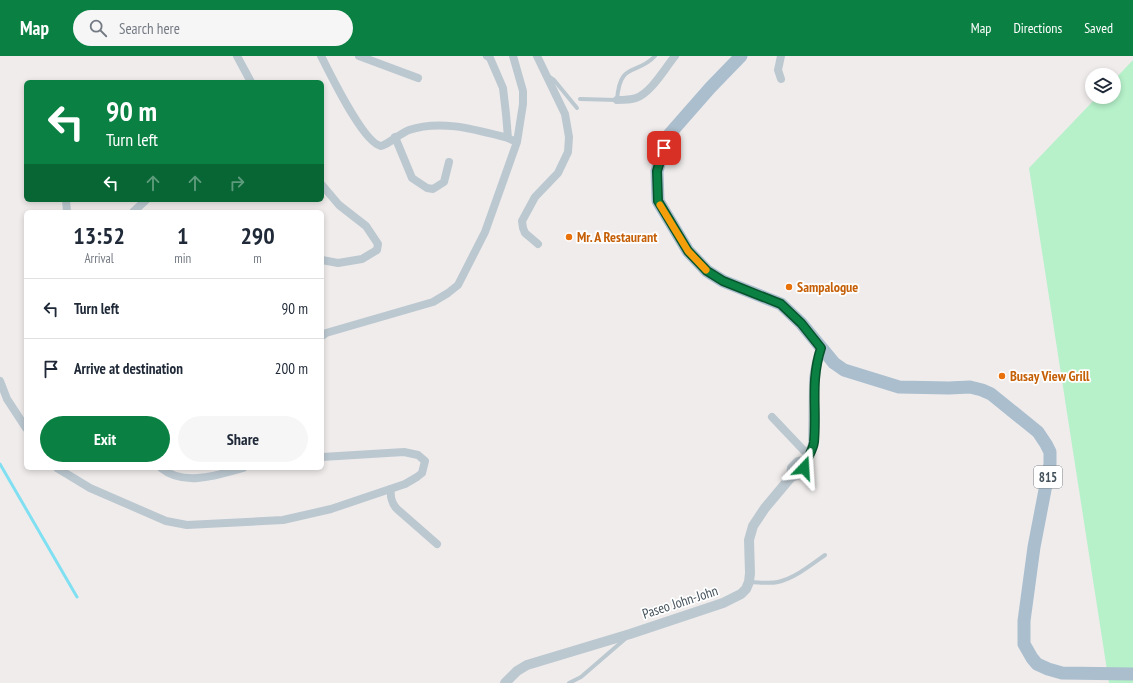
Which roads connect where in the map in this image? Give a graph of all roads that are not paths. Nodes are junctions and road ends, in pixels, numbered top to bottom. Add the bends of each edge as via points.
1 (237, 56) edge
2 (321, 56) edge
3 (360, 56) edge
4 (487, 56) edge
5 (513, 56) edge
6 (537, 56) edge
7 (655, 56) edge
8 (675, 56) edge
9 (740, 56) edge
10 (782, 56) edge
11 (546, 76) junction
12 (418, 78) dead end
13 (250, 80) edge
14 (781, 80) dead end
15 (580, 99) dead end
16 (617, 100) junction
17 (577, 108) dead end
18 (395, 137) junction
19 (508, 138) junction
20 (517, 142) junction
21 (448, 162) dead end
22 (324, 187) edge
23 (144, 202) edge
24 (135, 210) edge
25 (538, 244) dead end
26 (324, 260) edge
27 (324, 333) edge
28 (821, 348) junction
29 (0, 381) edge
30 (772, 417) dead end
31 (24, 425) edge
32 (324, 457) edge
33 (807, 458) junction
34 (60, 470) edge
35 (164, 470) edge
36 (236, 470) edge
37 (391, 489) junction
38 (437, 544) dead end
39 (825, 555) dead end
40 (748, 582) junction
41 (630, 634) junction
42 (1133, 674) edge
43 (505, 683) edge
44 (569, 683) edge

1 - 13 street
2 - 18 street via 354,119 374,142 382,146
3 - 12 street
4 - 19 street via 502,88
5 - 20 street via 523,91
6 - 11 street
7 - 16 lane via 650,61 627,71 620,80
8 - 16 street via 646,93 637,98
9 - 28 main road, 815 via 667,137 657,171 658,201 688,251 707,271 723,281 781,304 801,323
10 - 14 street via 778,70
11 - 17 lane via 554,80
11 - 25 street via 565,114 569,136 568,152 558,173 535,197 522,221 525,233
15 - 16 lane
18 - 19 street via 409,130 431,126 469,128
18 - 21 street via 412,178 427,188 433,189 444,182
19 - 20 street
20 - 27 street via 485,232 458,285 433,302
22 - 26 street via 339,205 366,226 378,244 377,250 362,259 338,263
23 - 24 street
28 - 33 street via 814,378 814,440
28 - 42 main road, 815 via 844,370 899,387 970,387 982,390 1038,432 1050,452 1050,464 1033,554 1024,621 1024,644 1037,664 1062,673
29 - 31 street via 6,399
30 - 33 street
32 - 37 street via 404,452 418,455 425,460 422,473
33 - 40 street via 792,468 791,477 765,508 750,534
34 - 37 street via 90,488 152,515 187,525 283,520 332,509
35 - 36 street via 179,476 208,478
37 - 38 street via 393,505
39 - 40 lane via 808,567 777,582
40 - 41 street, Paseo John-John via 746,589 733,599
41 - 43 street, Paseo John-John via 527,666 517,671
41 - 44 lane via 581,677

